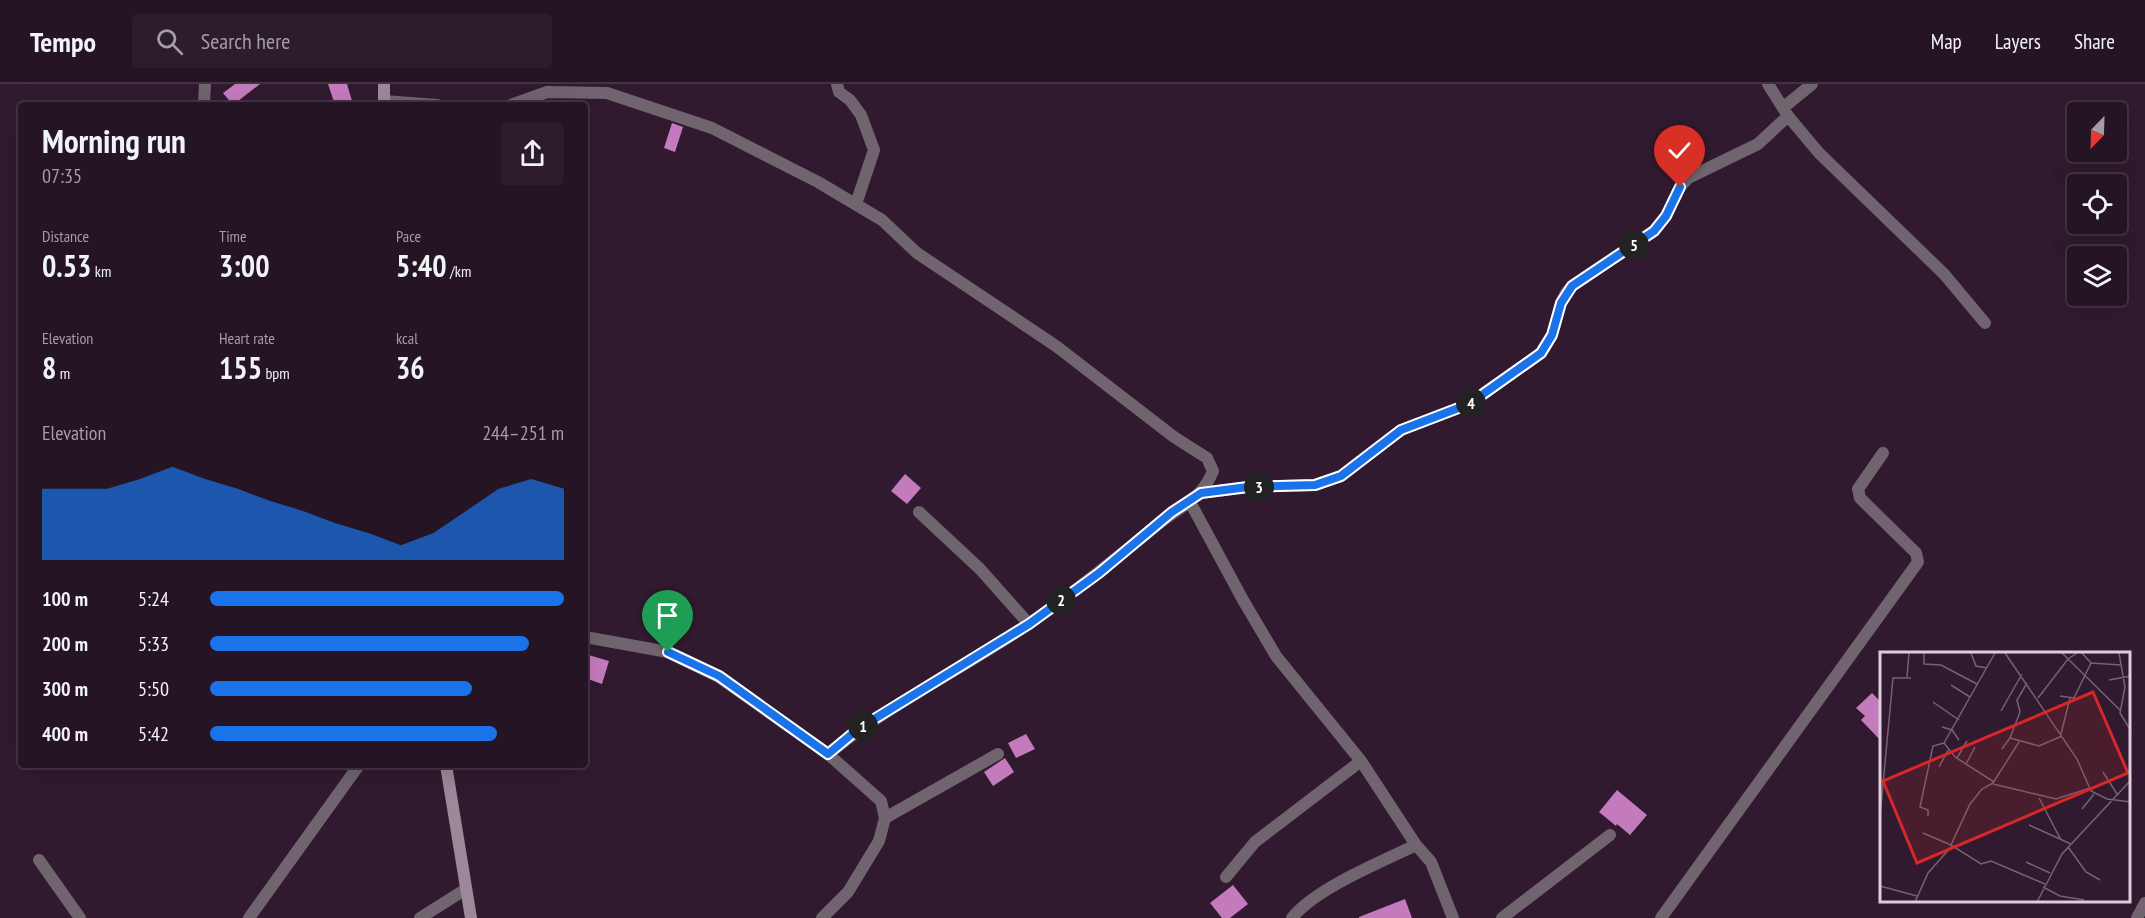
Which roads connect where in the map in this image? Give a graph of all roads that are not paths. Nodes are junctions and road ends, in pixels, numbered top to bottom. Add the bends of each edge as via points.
1 (205, 84) edge
2 (384, 84) edge
3 (837, 84) edge
4 (1768, 84) edge
5 (1812, 84) edge
6 (204, 102) edge
7 (384, 102) edge
8 (519, 102) edge
9 (1786, 112) junction
10 (856, 204) junction
11 (1985, 323) dead end
12 (1883, 453) dead end
13 (1201, 493) junction
14 (1190, 502) junction
15 (919, 512) dead end
16 (1029, 624) junction
17 (588, 638) edge
18 (828, 754) junction
19 (998, 754) dead end
20 (1361, 761) junction
21 (357, 768) edge
22 (446, 768) edge
23 (885, 818) junction
24 (1610, 835) dead end
25 (1416, 844) junction
26 (39, 860) dead end
27 (1226, 877) dead end
28 (466, 889) junction
29 (2145, 903) edge
30 (80, 918) edge
31 (249, 918) edge
32 (420, 918) edge
33 (471, 918) edge
34 (822, 918) edge
35 (1292, 918) edge
36 (1453, 918) edge
37 (1502, 918) edge
38 (1661, 918) edge
39 (2138, 918) edge

1 - 6 street
2 - 7 street
3 - 10 street via 839,92 861,115 874,150
4 - 9 street
5 - 9 street
8 - 10 street via 547,92 607,93 712,128
9 - 11 street via 1819,153 1944,274
9 - 13 street via 1758,144 1688,178 1654,231 1566,293 1552,335 1541,353 1469,404 1401,430 1341,476 1315,485
10 - 13 street via 882,220 917,253 1056,346 1207,458 1213,471
12 - 38 street via 1858,489 1860,498 1916,553 1918,562
13 - 14 street
14 - 16 street
14 - 20 street via 1276,656
15 - 16 street via 980,569
16 - 18 street via 858,729
17 - 18 street via 668,652 719,676
18 - 23 street via 881,801
19 - 23 street
20 - 25 street
20 - 27 street via 1254,842
21 - 31 street
22 - 28 street
23 - 34 street via 879,841 848,892
24 - 37 street
25 - 35 street via 1322,892
25 - 36 street via 1431,862
26 - 30 street
28 - 32 street
28 - 33 street
29 - 39 street

